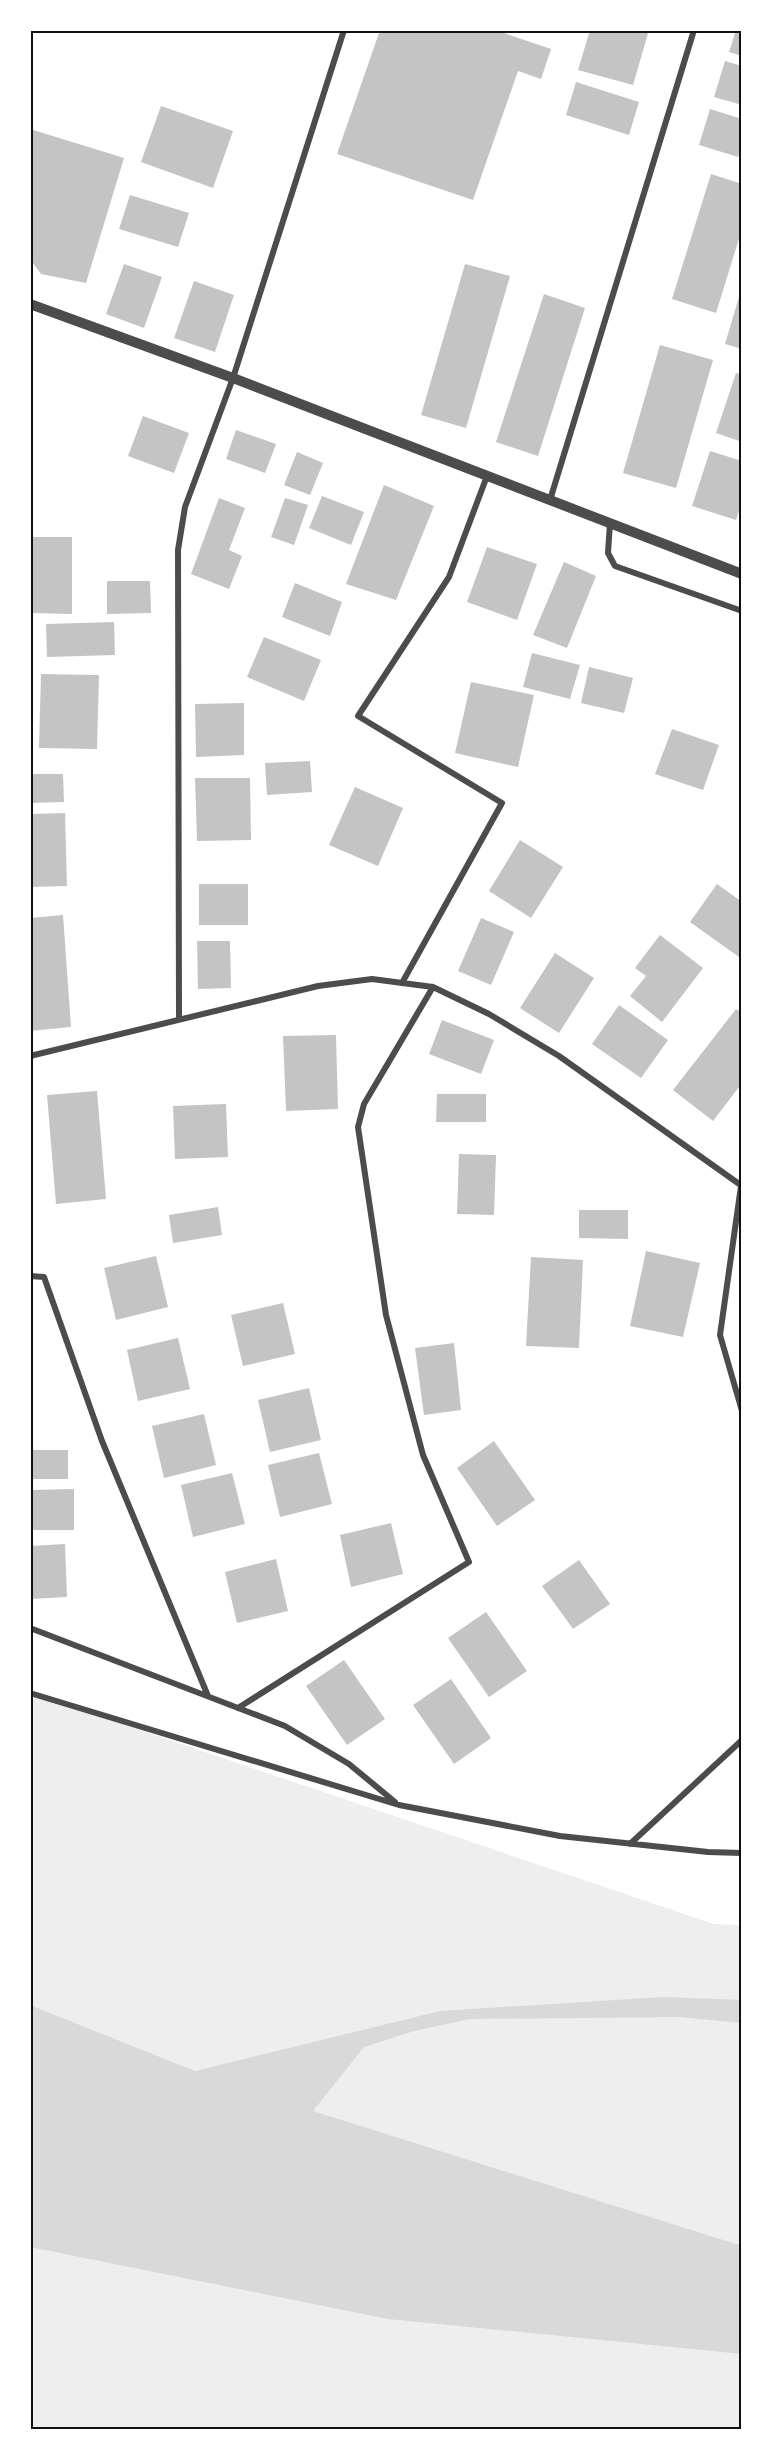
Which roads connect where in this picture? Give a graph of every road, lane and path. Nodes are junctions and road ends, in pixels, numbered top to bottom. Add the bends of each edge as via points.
1 (344, 30) edge
2 (694, 30) edge
3 (30, 304) edge
4 (233, 378) junction
5 (487, 476) junction
6 (550, 500) junction
7 (610, 523) junction
8 (742, 574) edge
9 (742, 611) edge
10 (402, 983) junction
11 (433, 987) junction
12 (179, 1019) junction
13 (30, 1056) edge
14 (741, 1183) edge
15 (30, 1276) edge
16 (742, 1411) edge
17 (30, 1628) edge
18 (30, 1693) edge
19 (208, 1696) junction
20 (238, 1708) junction
21 (742, 1740) edge
22 (399, 1805) junction
23 (630, 1844) junction
24 (742, 1853) edge

1 - 4 street
2 - 6 street
3 - 4 street
4 - 5 street
4 - 12 street via 185,507 178,550
5 - 6 street
5 - 10 street via 448,577 358,716 502,803
6 - 7 street
7 - 8 street
7 - 9 street via 608,553 615,566
10 - 11 street
10 - 12 street via 372,979 318,986
11 - 14 street via 489,1014 559,1056
11 - 20 street via 364,1104 358,1127 386,1315 423,1455 469,1562
12 - 13 street
14 - 16 street via 720,1335
15 - 19 street via 44,1277 102,1441
17 - 19 street
18 - 22 street
19 - 20 street
20 - 22 street via 285,1726 349,1764
21 - 23 street
22 - 23 street via 560,1836
23 - 24 street

